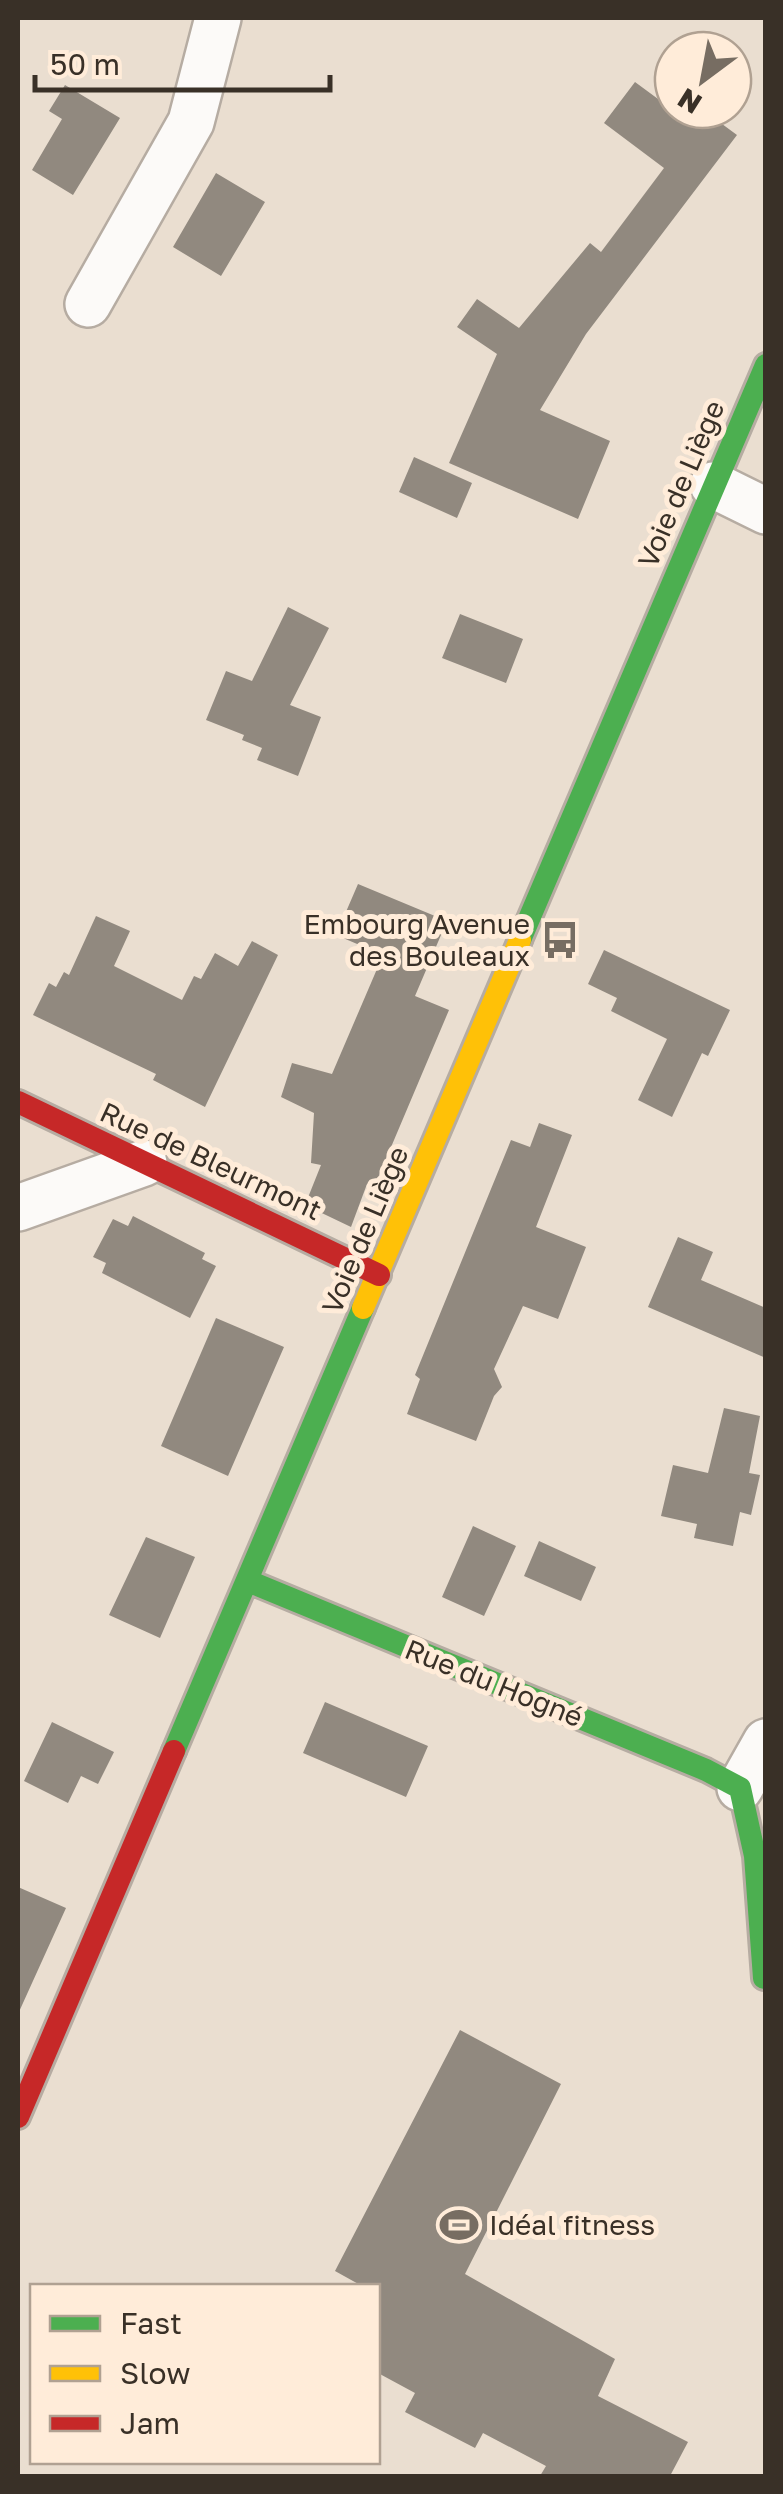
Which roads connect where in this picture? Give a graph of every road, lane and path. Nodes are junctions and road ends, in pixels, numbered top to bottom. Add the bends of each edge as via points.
1 (218, 18) edge
2 (88, 304) dead end
3 (766, 365) edge
4 (714, 485) junction
5 (766, 510) edge
6 (18, 1102) edge
7 (144, 1163) junction
8 (18, 1208) edge
9 (378, 1275) junction
10 (248, 1581) junction
11 (766, 1742) edge
12 (740, 1788) junction
13 (764, 1978) edge
14 (18, 2118) edge

1 - 2 street via 191,122
3 - 4 street, Voie de Liège
4 - 5 street
4 - 9 street, Voie de Liège
6 - 7 street, Rue de Bleurmont
7 - 8 street
7 - 9 street, Rue de Bleurmont
9 - 10 street, Voie de Liège
10 - 12 street, Rue du Hogné
10 - 14 street, Voie de Liège
11 - 12 street
12 - 13 street via 755,1856

